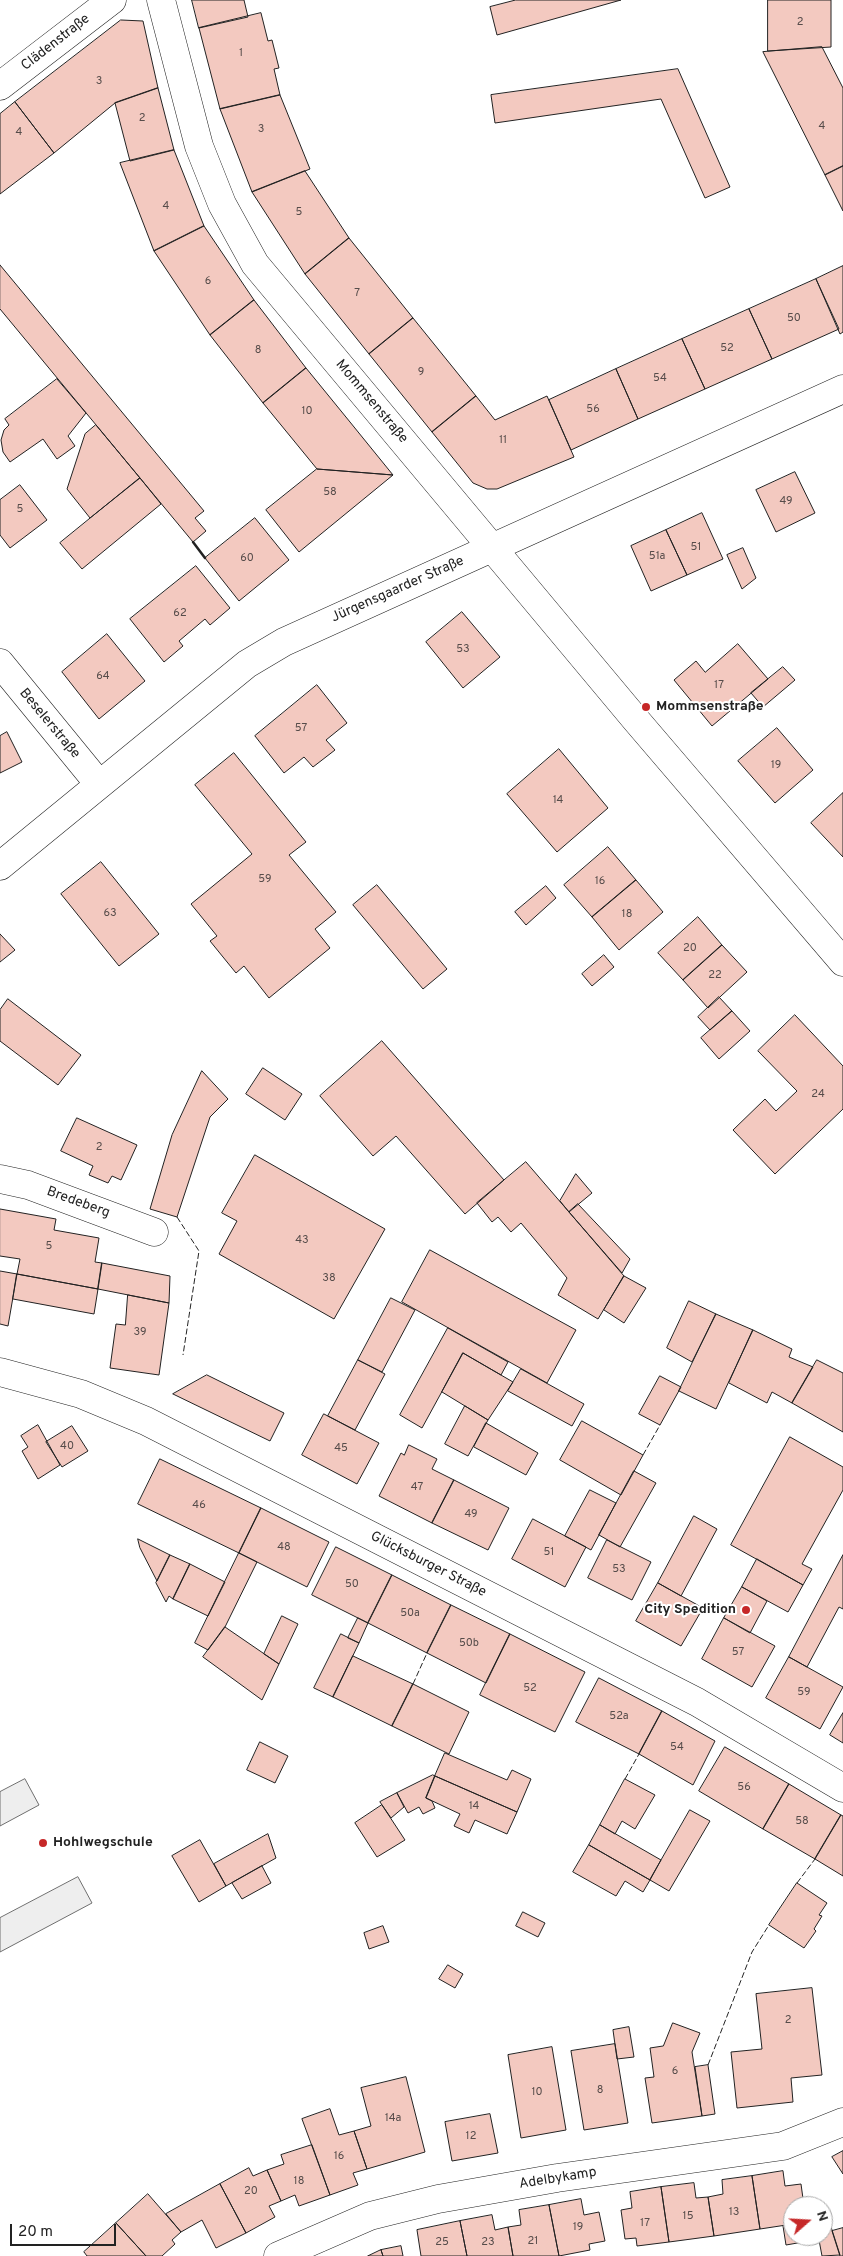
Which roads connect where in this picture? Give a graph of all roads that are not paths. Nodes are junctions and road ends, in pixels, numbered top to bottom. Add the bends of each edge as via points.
1 (112, 0) edge
2 (161, 0) edge
3 (0, 86) edge
4 (843, 390) edge
5 (492, 547) junction
6 (0, 663) edge
7 (99, 784) junction
8 (0, 866) edge
9 (843, 962) edge
10 (0, 1178) edge
11 (154, 1232) dead end
12 (0, 1372) edge
13 (843, 1788) edge
14 (843, 2122) edge
15 (278, 2256) edge

1 - 3 street, Clädenstraße
2 - 5 street, Mommsenstraße via 198,146 222,204 255,264
4 - 5 street, Jürgensgaarder Straße
5 - 7 street, Jürgensgaarder Straße via 284,642 247,664
5 - 9 street, Mommsenstraße
6 - 7 street, Beselerstraße
7 - 8 street, Jürgensgaarder Straße
10 - 11 street, Bredeberg via 28,1185
12 - 13 street, Glücksburger Straße via 81,1394 146,1421 697,1702
14 - 15 street, Adelbykamp via 784,2146 557,2178 429,2201 370,2216

